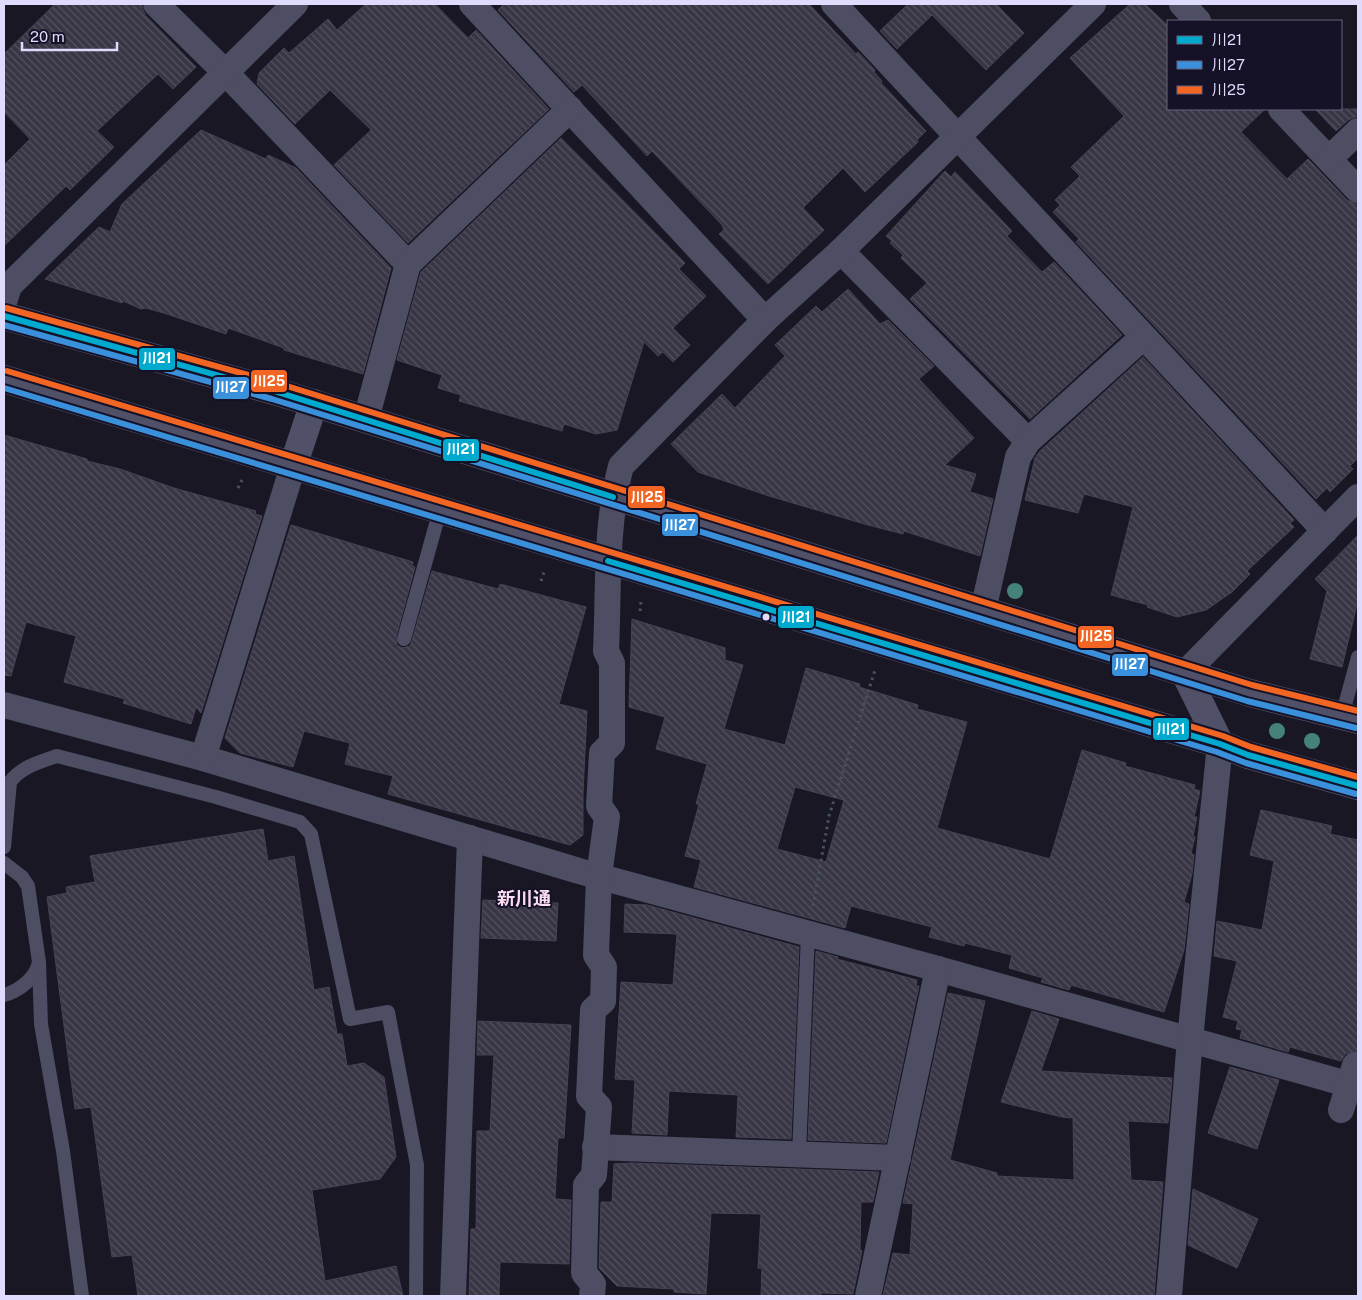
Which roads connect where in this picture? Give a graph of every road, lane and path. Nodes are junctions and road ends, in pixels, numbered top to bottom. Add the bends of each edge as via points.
1 (156, 4) edge
2 (295, 4) edge
3 (472, 4) edge
4 (834, 4) edge
5 (1093, 4) edge
6 (1182, 4) edge
7 (1197, 20) edge
8 (225, 72) junction
9 (570, 109) junction
10 (1282, 110) edge
11 (1358, 131) edge
12 (957, 137) junction
13 (1329, 159) junction
14 (1358, 190) edge
15 (841, 251) junction
16 (408, 264) junction
17 (4, 302) edge
18 (4, 316) edge
19 (765, 320) junction
20 (1143, 336) junction
21 (4, 379) edge
22 (314, 403) junction
23 (366, 420) junction
24 (1028, 442) junction
25 (293, 466) junction
26 (613, 497) junction
27 (1358, 497) edge
28 (440, 510) junction
29 (1325, 531) junction
30 (608, 560) junction
31 (983, 610) junction
32 (404, 639) dead end
33 (884, 644) junction
34 (1358, 657) edge
35 (1185, 673) junction
36 (4, 705) edge
37 (1350, 718) edge
38 (1220, 744) junction
39 (203, 758) junction
40 (1358, 786) edge
41 (470, 838) junction
42 (4, 847) edge
43 (4, 863) edge
44 (599, 876) junction
45 (808, 933) junction
46 (39, 962) junction
47 (938, 969) junction
48 (4, 995) edge
49 (1190, 1039) junction
50 (1356, 1076) edge
51 (1341, 1110) dead end
52 (596, 1147) junction
53 (799, 1154) junction
54 (898, 1158) junction
55 (82, 1296) edge
56 (416, 1296) edge
57 (453, 1296) edge
58 (592, 1296) edge
59 (868, 1296) edge
60 (1169, 1296) edge

1 - 8 street
2 - 8 street
3 - 9 street
4 - 12 street
5 - 12 street
6 - 7 street
8 - 16 street
8 - 17 street via 9,286
9 - 16 street
9 - 19 street
10 - 13 street
11 - 13 street
12 - 15 street
12 - 20 street
13 - 14 street
15 - 19 street
15 - 24 street
16 - 23 street
18 - 22 main road
19 - 26 street via 621,466
20 - 24 street
20 - 29 street
21 - 25 main road
22 - 23 main road
22 - 25 main road
23 - 26 main road
24 - 31 street via 1018,457
25 - 28 main road
25 - 39 street
26 - 30 street
26 - 31 main road
27 - 29 street
28 - 30 main road
28 - 32 lane
29 - 35 street
30 - 33 main road
30 - 44 street via 606,652 612,663 612,743 602,753 599,806 608,817
31 - 35 main road
33 - 38 main road
33 - 45 path via 829,816
34 - 37 lane
35 - 37 main road
35 - 38 main road
36 - 39 street
38 - 40 main road
38 - 49 street
39 - 41 street
41 - 44 street
41 - 57 street
42 - 56 lane via 10,782 16,774 32,765 57,756 216,796 300,822 307,828 311,834 350,1019 388,1012 417,1165
43 - 46 lane via 22,876 28,886
44 - 45 street
44 - 52 street via 596,955 604,967 603,1000 593,1010 589,1096 599,1107
45 - 47 street
45 - 53 lane
46 - 48 lane via 38,969 29,980
46 - 55 lane via 41,1024
47 - 49 street
47 - 54 street
49 - 50 street
49 - 60 street
50 - 51 street, bridge
52 - 53 street
52 - 58 street via 594,1175 586,1185 584,1273 593,1284
53 - 54 street
54 - 59 street

